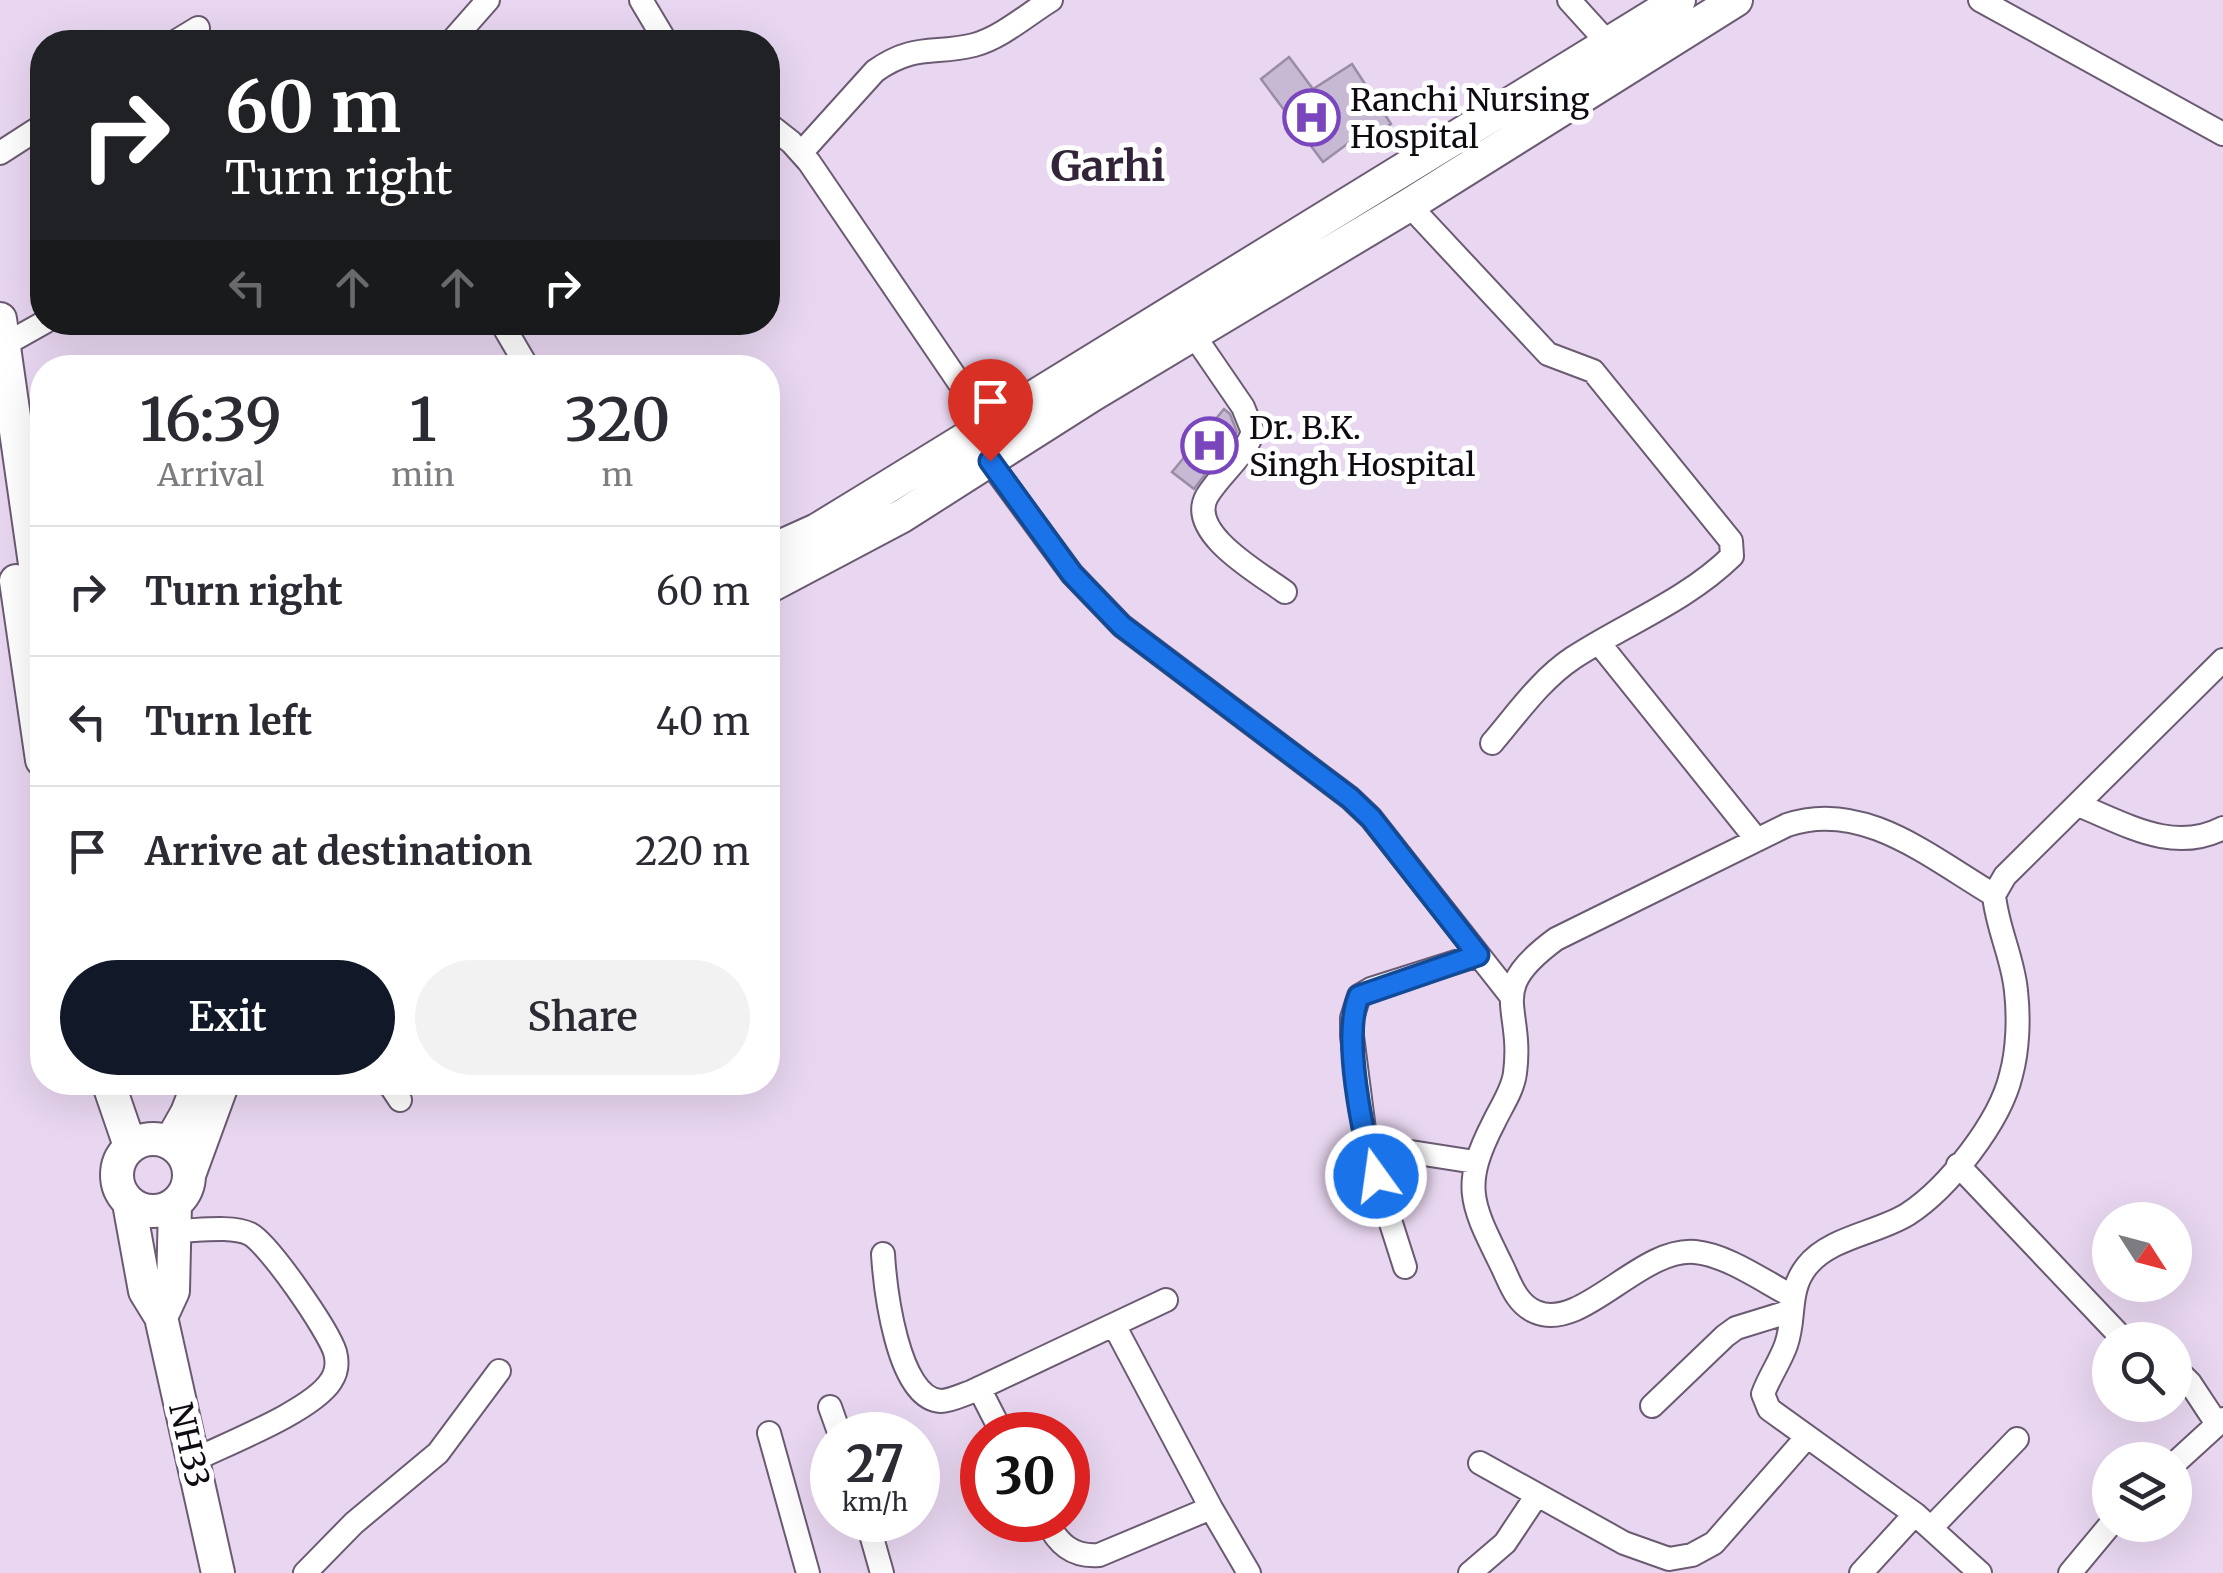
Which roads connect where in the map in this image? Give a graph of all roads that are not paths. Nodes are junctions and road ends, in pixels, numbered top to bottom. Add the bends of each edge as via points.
1 (488, 0) edge
2 (641, 0) edge
3 (1051, 0) edge
4 (1569, 0) edge
5 (1678, 0) edge
6 (1736, 0) edge
7 (1980, 0) edge
8 (198, 28) dead end
9 (195, 30) edge
10 (462, 30) edge
11 (659, 30) edge
12 (1608, 44) junction
13 (30, 134) edge
14 (780, 134) edge
15 (2223, 134) edge
16 (801, 152) junction
17 (0, 153) edge
18 (1409, 206) junction
19 (30, 325) edge
20 (2, 332) edge
21 (1193, 334) junction
22 (988, 425) junction
23 (990, 461) junction
24 (0, 472) edge
25 (30, 529) edge
26 (780, 546) edge
27 (780, 581) edge
28 (1285, 592) dead end
29 (1599, 643) junction
30 (2223, 660) edge
31 (30, 678) edge
32 (1492, 743) dead end
33 (2078, 805) junction
34 (2223, 828) edge
35 (1757, 840) junction
36 (1994, 895) junction
37 (1478, 955) junction
38 (1511, 996) junction
39 (112, 1095) edge
40 (193, 1095) edge
41 (218, 1095) edge
42 (170, 1142) junction
43 (130, 1146) junction
44 (1366, 1146) junction
45 (1475, 1162) junction
46 (1958, 1165) junction
47 (129, 1203) junction
48 (179, 1204) junction
49 (883, 1254) dead end
50 (1405, 1267) dead end
51 (1166, 1300) dead end
52 (1792, 1304) junction
53 (161, 1317) junction
54 (2107, 1322) edge
55 (1114, 1325) junction
56 (499, 1370) dead end
57 (2192, 1386) edge
58 (979, 1388) junction
59 (1652, 1406) dead end
60 (830, 1407) dead end
61 (832, 1412) edge
62 (991, 1412) edge
63 (2220, 1421) edge
64 (769, 1433) dead end
65 (1806, 1438) junction
66 (2017, 1439) dead end
67 (2192, 1447) edge
68 (192, 1460) junction
69 (1480, 1463) dead end
70 (1537, 1495) junction
71 (1210, 1508) junction
72 (1923, 1521) junction
73 (873, 1542) edge
74 (1060, 1542) edge
75 (2096, 1542) edge
76 (218, 1573) edge
77 (304, 1573) edge
78 (808, 1573) edge
79 (882, 1573) edge
80 (1249, 1573) edge
81 (1470, 1573) edge
82 (1861, 1573) edge
83 (1980, 1573) edge
84 (2070, 1573) edge

1 - 10 street
2 - 11 street
3 - 16 street via 976,44 890,61
4 - 12 street
5 - 12 main road
6 - 18 main road
7 - 15 street
8 - 9 street
12 - 22 main road
13 - 17 street
14 - 16 street
16 - 22 street
18 - 21 main road
18 - 29 street via 1548,354 1593,371 1731,541 1732,556 1718,570
19 - 20 street
20 - 25 main road
21 - 23 main road
21 - 28 street via 1254,432 1208,495 1204,519 1226,548
22 - 26 main road
23 - 27 main road
23 - 37 street via 1093,597 1350,798
24 - 31 main road
29 - 32 street via 1552,676
29 - 35 street
30 - 33 street
33 - 34 street via 2182,840
33 - 36 street via 2004,876
35 - 36 street via 1810,818 1859,821
35 - 38 street via 1556,939 1520,970
36 - 46 street via 2016,992 2012,1074 2001,1104
37 - 38 street
37 - 44 street via 1359,996 1352,1036
38 - 45 street via 1515,1076
39 - 43 main road
40 - 42 main road
41 - 48 main road
42 - 43 main road via 157,1138
42 - 48 main road via 180,1151
43 - 47 main road via 116,1174
44 - 45 street
44 - 50 street
45 - 52 street via 1477,1216 1519,1301 1533,1311 1568,1313 1656,1259 1693,1251 1714,1256
46 - 52 street via 1911,1212 1810,1261 1796,1280
46 - 54 street
47 - 48 main road via 160,1211
47 - 53 main road, NH33 via 145,1290
48 - 53 main road, NH33 via 173,1290
48 - 68 street via 245,1231 269,1250 322,1326 338,1369 316,1397
49 - 58 street via 888,1315 917,1384 939,1401
51 - 55 street
52 - 59 street via 1725,1336
52 - 65 street via 1786,1346 1763,1394 1769,1410
53 - 68 main road, NH33
55 - 58 street
55 - 71 street
56 - 77 street via 438,1453
57 - 63 street
58 - 62 street
60 - 61 street
63 - 67 street
64 - 78 street
65 - 70 street via 1714,1543 1692,1555 1645,1553
65 - 72 street
66 - 72 street
68 - 76 main road, NH33
69 - 70 street
70 - 81 street via 1505,1543
71 - 74 street via 1099,1555 1084,1556
71 - 80 street
72 - 82 street
72 - 83 street
73 - 79 street
75 - 84 street

